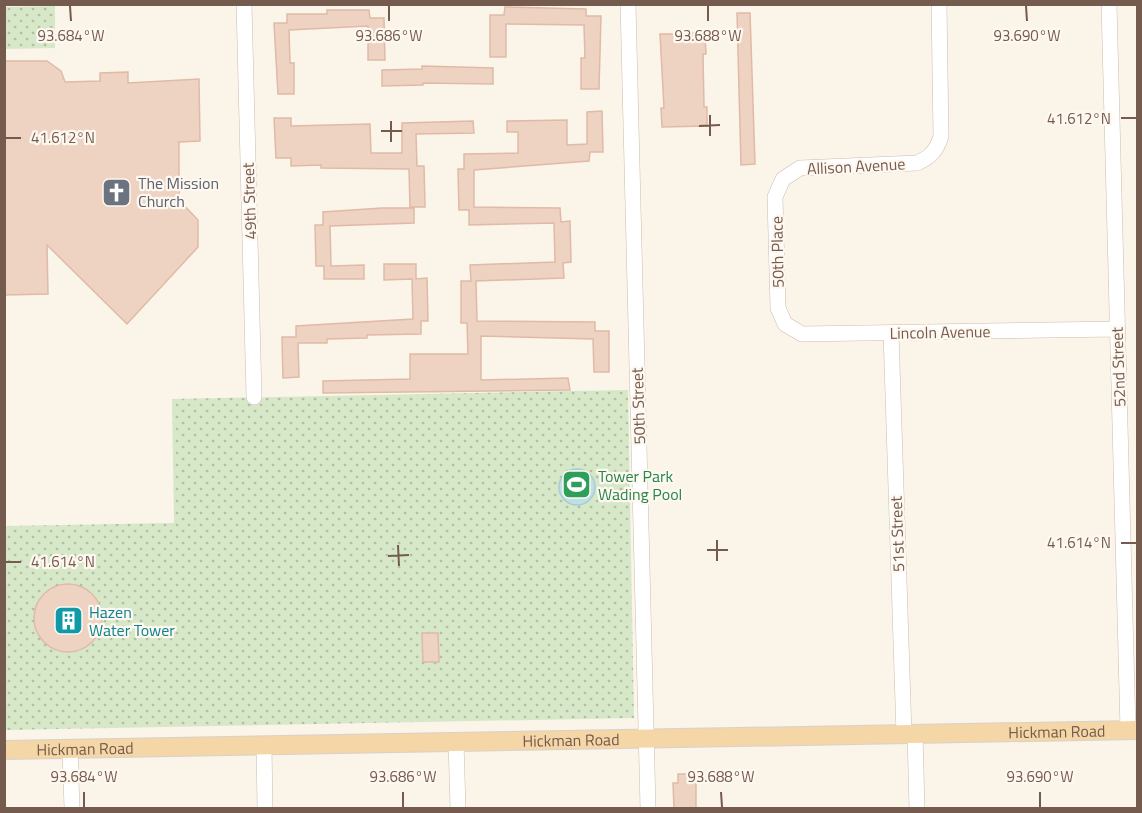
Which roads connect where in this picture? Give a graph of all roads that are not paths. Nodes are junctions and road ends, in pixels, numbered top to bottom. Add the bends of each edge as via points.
1 (244, 4) edge
2 (628, 4) edge
3 (939, 4) edge
4 (1109, 4) edge
5 (775, 197) joint
6 (778, 308) joint
7 (1117, 329) junction
8 (891, 333) junction
9 (254, 397) dead end
10 (1133, 730) edge
11 (909, 734) junction
12 (647, 739) junction
13 (456, 742) junction
14 (264, 746) junction
15 (70, 749) junction
16 (4, 750) edge
17 (72, 808) edge
18 (266, 808) edge
19 (458, 808) edge
20 (648, 808) edge
21 (917, 808) edge

1 - 9 street, 49th Street
2 - 12 street, 50th Street
3 - 5 street, Allison Avenue via 941,136 933,153 917,163 800,168 783,180
4 - 7 street, 52nd Street
5 - 6 street, 50th Place
6 - 8 street, Lincoln Avenue via 785,324 802,334
7 - 8 street, Lincoln Avenue
7 - 10 street, 52nd Street
8 - 11 street, 51st Street
10 - 11 main road, Hickman Road
11 - 12 main road, Hickman Road
11 - 21 street, 51st Street
12 - 13 main road, Hickman Road
12 - 20 street, 50th Street
13 - 14 main road, Hickman Road
13 - 19 street
14 - 15 main road, Hickman Road
14 - 18 street
15 - 16 main road, Hickman Road
15 - 17 street

